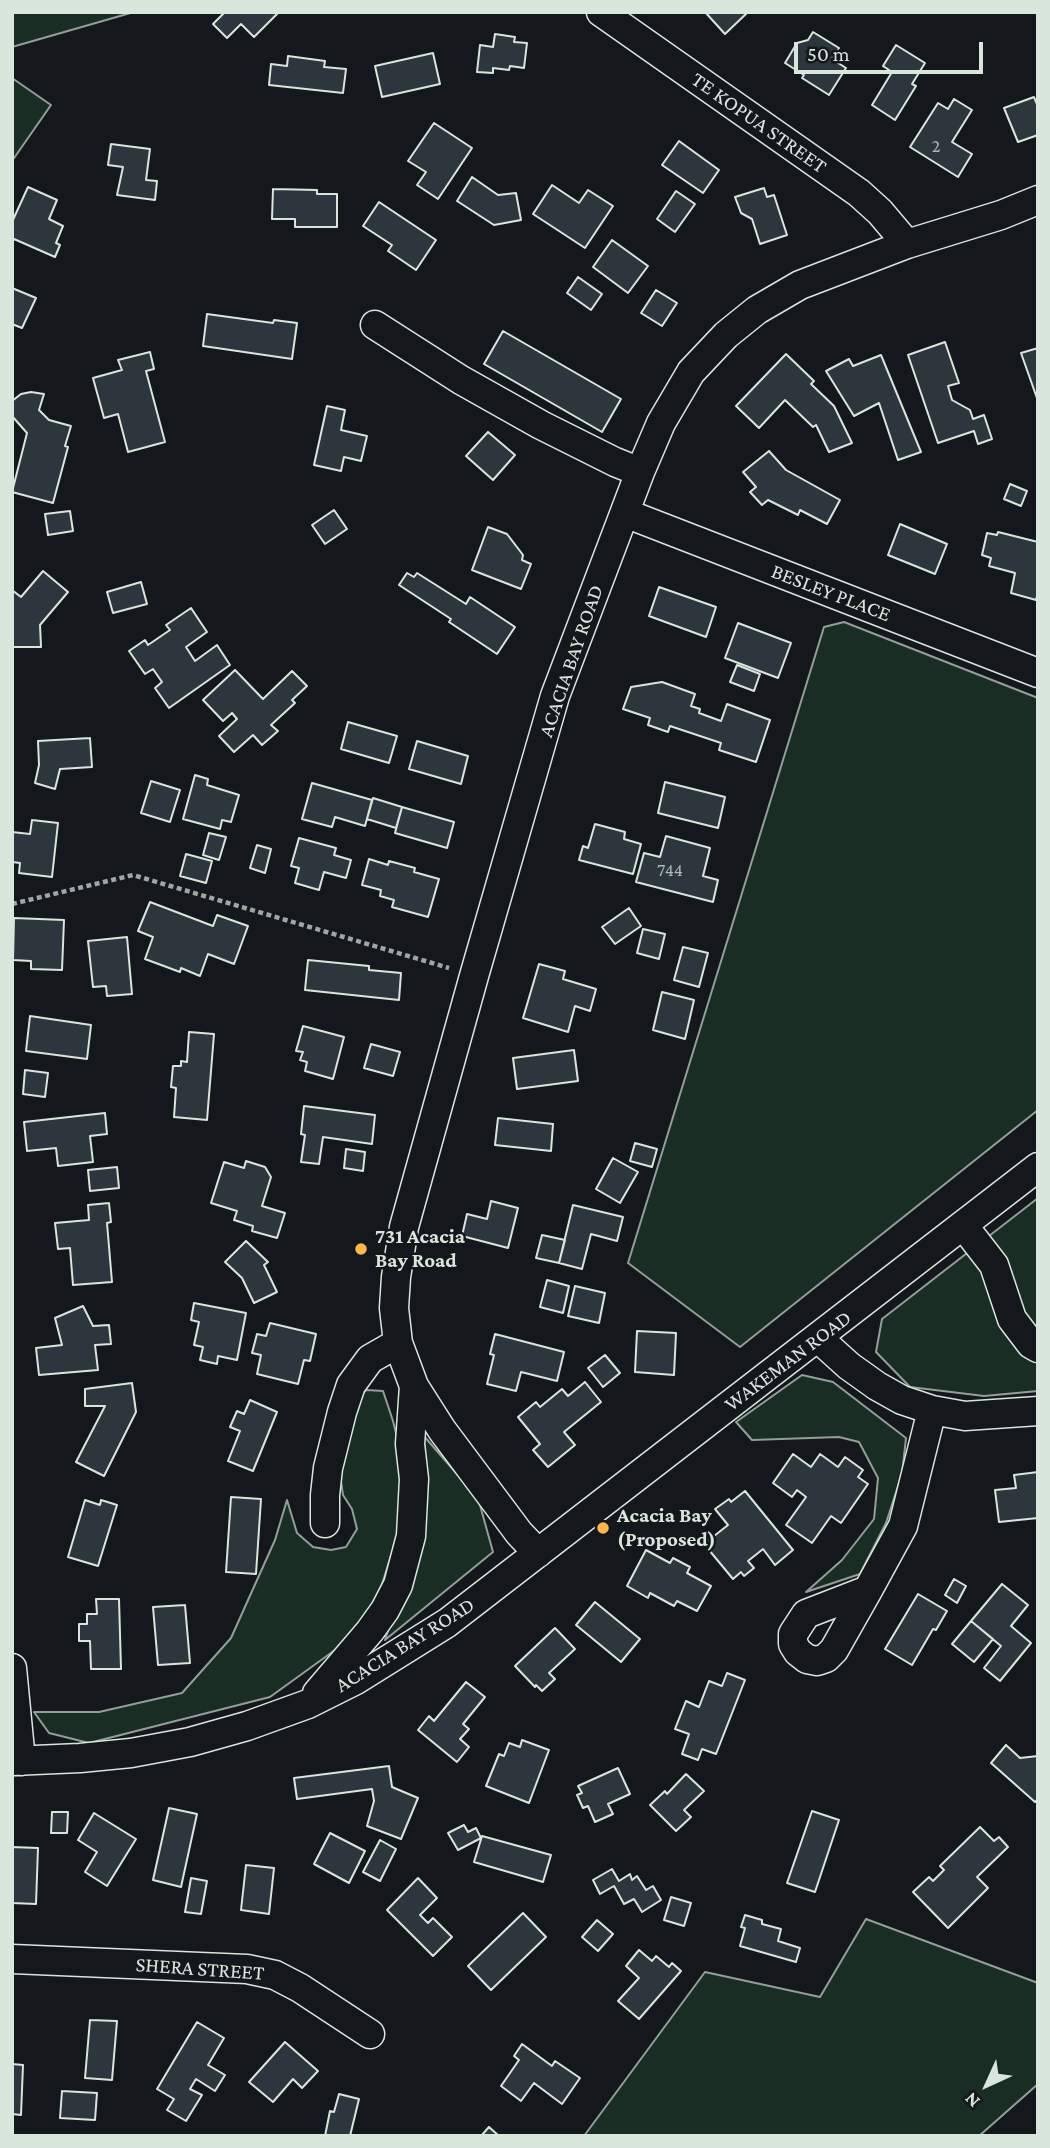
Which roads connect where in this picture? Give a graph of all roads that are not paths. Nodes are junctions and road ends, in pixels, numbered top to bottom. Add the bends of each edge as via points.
1 (601, 12) edge
2 (1038, 200) edge
3 (907, 244) junction
4 (375, 325) dead end
5 (640, 472) junction
6 (625, 513) junction
7 (1038, 673) edge
8 (1038, 1167) edge
9 (963, 1225) junction
10 (818, 1338) junction
11 (398, 1343) junction
12 (1038, 1348) edge
13 (414, 1386) junction
14 (932, 1410) junction
15 (1038, 1411) edge
16 (325, 1523) dead end
17 (538, 1553) junction
18 (868, 1590) dead end
19 (12, 1668) edge
20 (308, 1704) junction
21 (16, 1761) edge
22 (12, 1959) edge
23 (370, 2034) dead end

1 - 3 street, TE KOPUA STREET via 859,193
2 - 3 street, ACACIA BAY ROAD
3 - 5 street, ACACIA BAY ROAD via 800,285 726,335 691,372 661,423
4 - 5 street via 541,425
5 - 6 street, ACACIA BAY ROAD
6 - 7 street, BESLEY PLACE
6 - 11 street, ACACIA BAY ROAD via 555,696 404,1227 394,1308
8 - 9 street, WAKEMAN ROAD
9 - 10 street, WAKEMAN ROAD
9 - 12 street via 994,1265 1013,1319
10 - 14 street via 877,1386
10 - 17 street, WAKEMAN ROAD
11 - 13 street, ACACIA BAY ROAD
11 - 16 street via 370,1359 351,1385 328,1468
13 - 17 street, ACACIA BAY ROAD via 442,1430
13 - 20 street via 411,1536 398,1585 370,1632
14 - 15 street via 965,1416
14 - 18 street via 903,1526
17 - 20 street, ACACIA BAY ROAD via 447,1623
19 - 21 street
20 - 21 street, ACACIA BAY ROAD via 190,1742 131,1753
22 - 23 street, SHERA STREET via 247,1969 275,1975 300,1988

